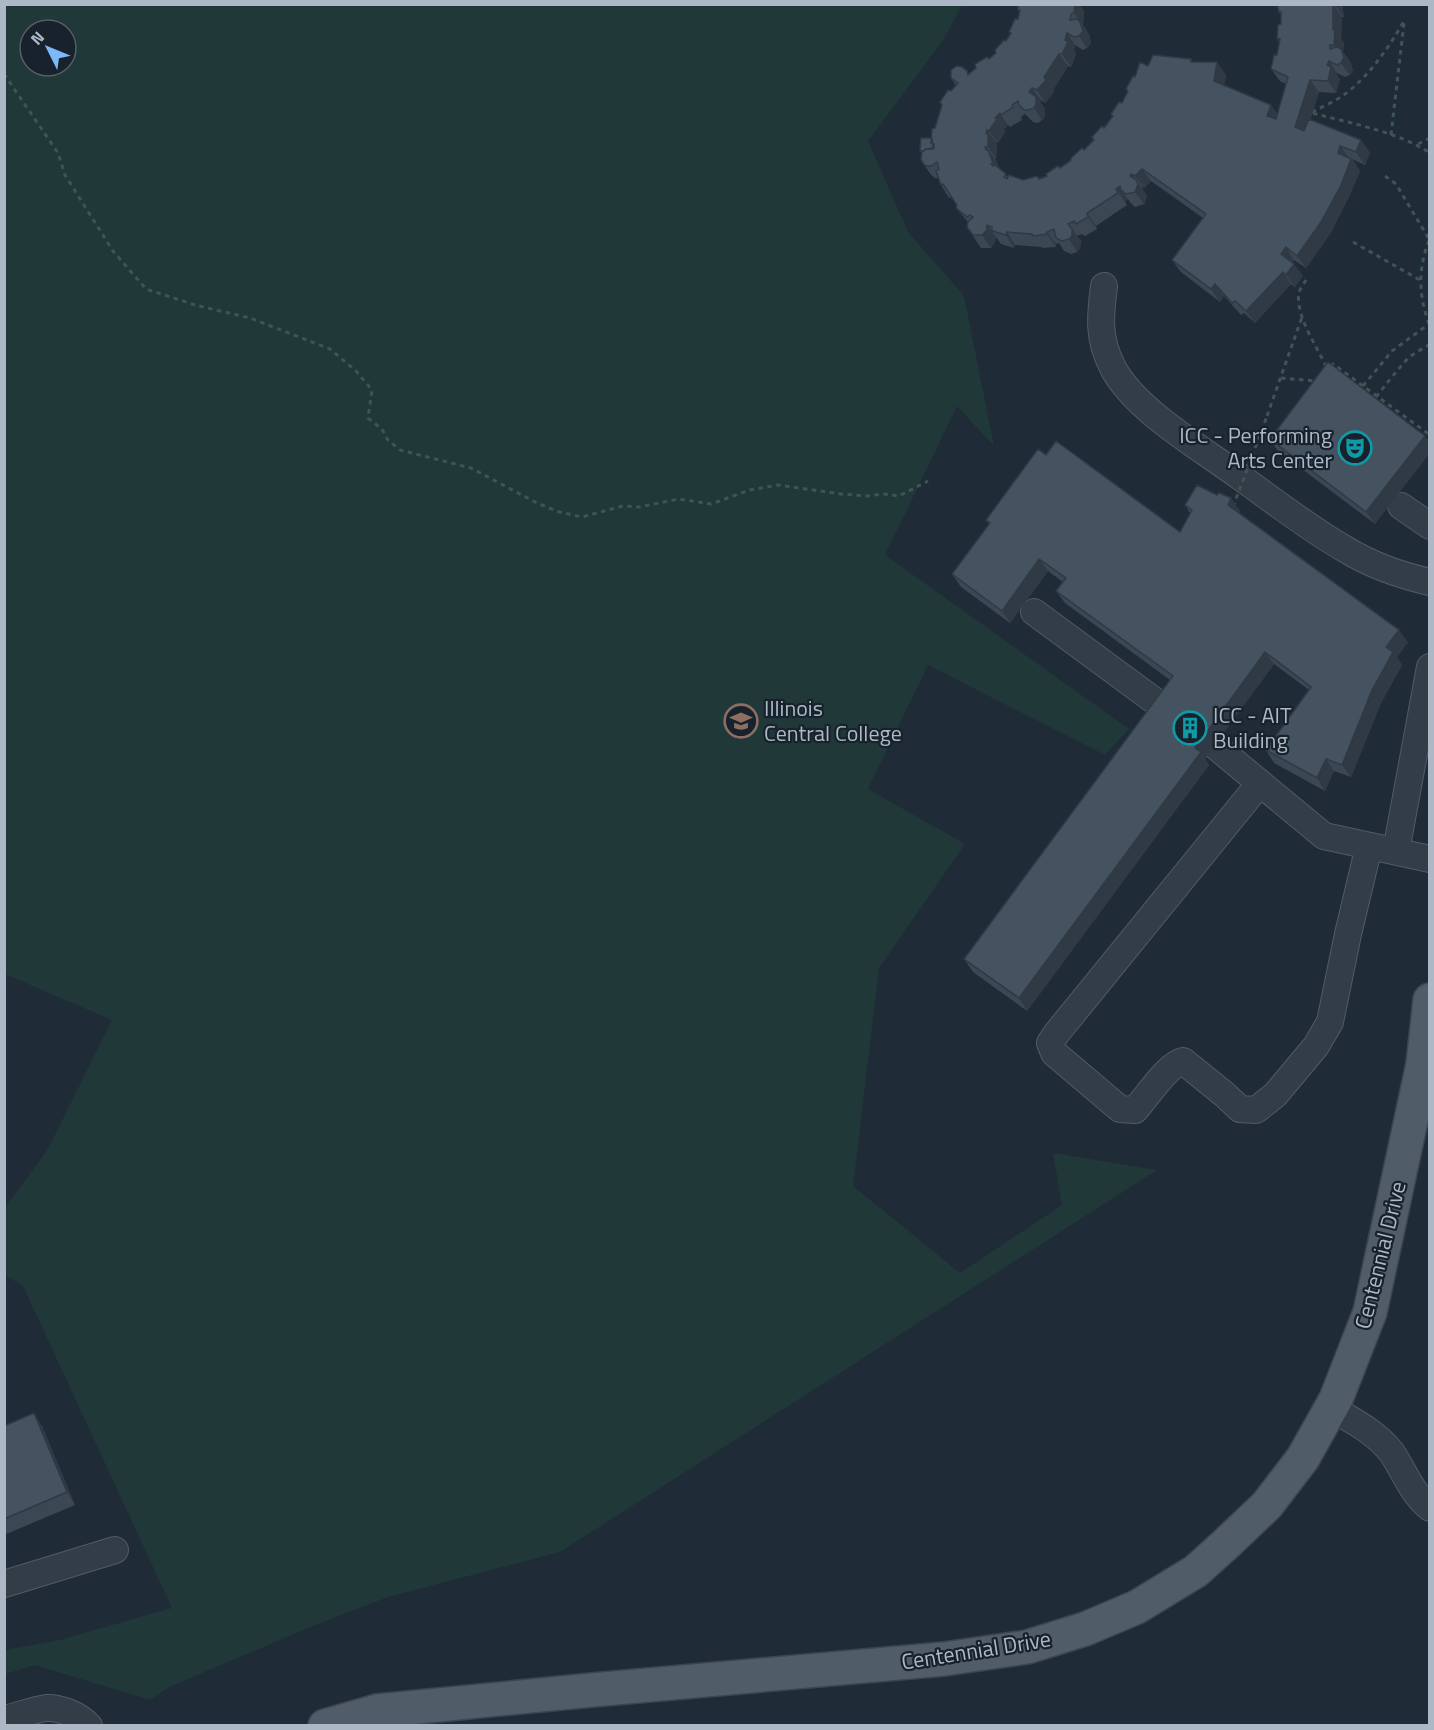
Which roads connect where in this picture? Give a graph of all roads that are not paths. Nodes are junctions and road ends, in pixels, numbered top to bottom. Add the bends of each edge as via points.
1 (1104, 286) dead end
2 (1401, 506) dead end
3 (1430, 526) edge
4 (1430, 582) edge
5 (1034, 612) dead end
6 (1430, 667) edge
7 (1167, 710) edge
8 (1214, 746) dead end
9 (1260, 783) junction
10 (1369, 846) junction
11 (1396, 851) junction
12 (1430, 859) edge
13 (1430, 1000) edge
14 (1426, 1065) edge
15 (1331, 1408) junction
16 (1430, 1508) edge
17 (115, 1550) dead end
18 (4, 1584) edge
19 (4, 1719) edge
20 (89, 1725) edge
21 (325, 1725) edge

1 - 4 street via 1100,324 1106,351 1127,389 1149,410 1344,549 1403,576
2 - 3 street
5 - 7 street
6 - 11 street
8 - 9 street
9 - 10 street via 1324,836
9 - 10 street via 1050,1043 1054,1053 1120,1109 1135,1110 1170,1069 1184,1061 1240,1109 1256,1110 1275,1095 1316,1046 1330,1022
10 - 11 street
11 - 12 street
13 - 14 main road, Centennial Drive
14 - 15 main road, Centennial Drive via 1370,1312
15 - 16 street via 1384,1444 1419,1498
15 - 21 main road, Centennial Drive via 1303,1458 1266,1505 1196,1571 1137,1607 1085,1629 1027,1647 944,1659 377,1711
17 - 18 street
19 - 20 street via 47,1708 69,1713

